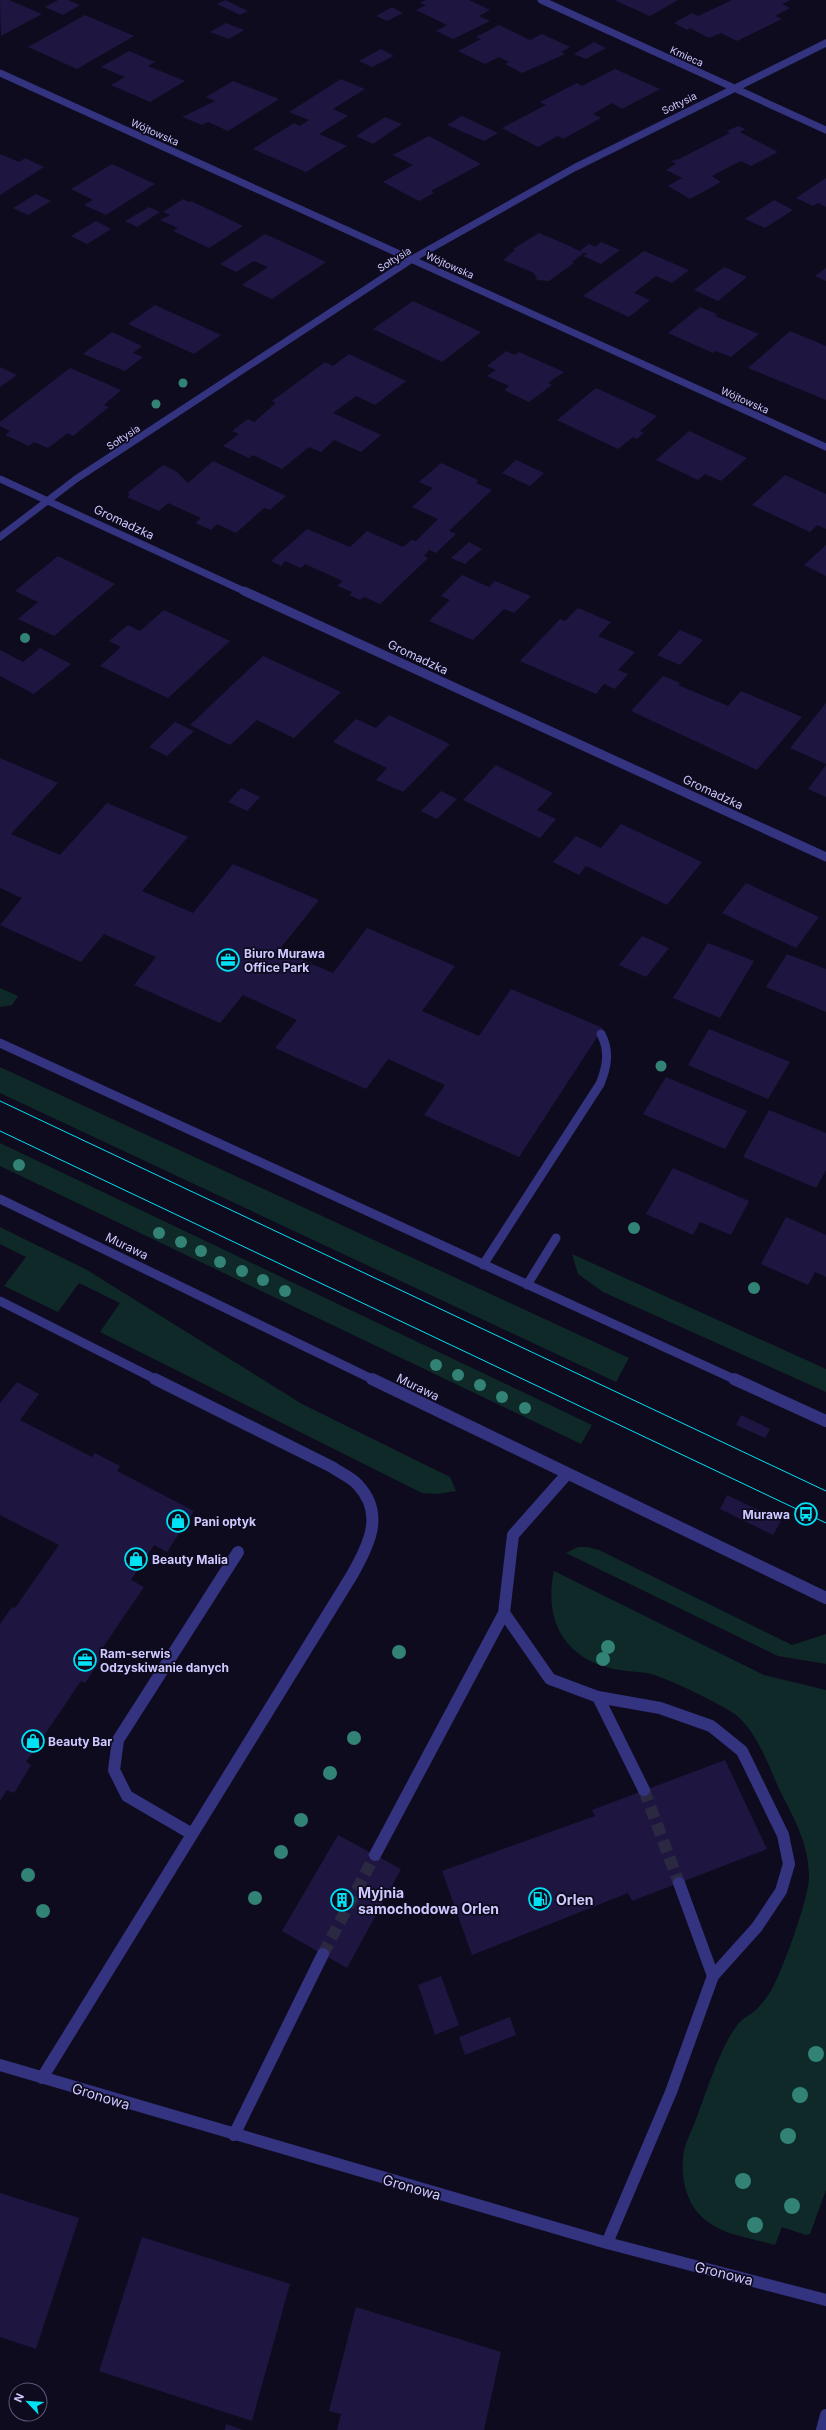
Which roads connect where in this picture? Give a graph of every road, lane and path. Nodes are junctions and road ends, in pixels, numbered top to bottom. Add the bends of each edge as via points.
1 (540, 0) edge
2 (826, 43) edge
3 (0, 72) edge
4 (733, 88) junction
5 (826, 130) edge
6 (412, 259) junction
7 (826, 447) edge
8 (0, 479) edge
9 (47, 501) junction
10 (0, 537) edge
11 (826, 857) edge
12 (601, 1034) dead end
13 (0, 1043) edge
14 (0, 1199) edge
15 (556, 1238) dead end
16 (483, 1265) junction
17 (527, 1285) junction
18 (0, 1301) edge
19 (826, 1422) edge
20 (567, 1474) junction
21 (238, 1552) dead end
22 (826, 1598) edge
23 (504, 1613) junction
24 (598, 1696) junction
25 (644, 1790) tunnel mouth
26 (192, 1834) junction
27 (376, 1855) tunnel mouth
28 (679, 1883) tunnel mouth
29 (323, 1954) tunnel mouth
30 (713, 1976) junction
31 (0, 2065) edge
32 (42, 2078) junction
33 (234, 2135) junction
34 (607, 2243) junction
35 (826, 2300) edge
36 (826, 2415) edge
37 (822, 2430) edge

1 - 4 street, Kmieca
2 - 4 street, Sołtysia
3 - 6 street, Wójtowska
4 - 5 street, Kmieca
4 - 6 street, Sołtysia via 574,168
6 - 7 street, Wójtowska
6 - 9 street, Sołtysia via 76,479
8 - 9 street, Gromadzka
9 - 10 street, Sołtysia
9 - 11 street, Gromadzka
12 - 16 street via 607,1047 607,1061 600,1084
13 - 16 street
14 - 20 street, Murawa
15 - 17 street
16 - 17 street
17 - 19 street
18 - 26 street via 332,1467 357,1484 371,1504 375,1522 366,1551
20 - 22 street, Murawa
20 - 23 street via 513,1535
21 - 26 street via 118,1740 114,1770 127,1796
23 - 24 street via 550,1679
23 - 27 street
24 - 25 street
24 - 30 street via 660,1708 710,1726 742,1751 783,1835 789,1864 781,1891 757,1927
26 - 32 street
28 - 30 street
29 - 33 street
30 - 34 street via 672,2092
31 - 32 street, Gronowa
32 - 33 street, Gronowa
33 - 34 street, Gronowa
34 - 35 street, Gronowa
36 - 37 street

